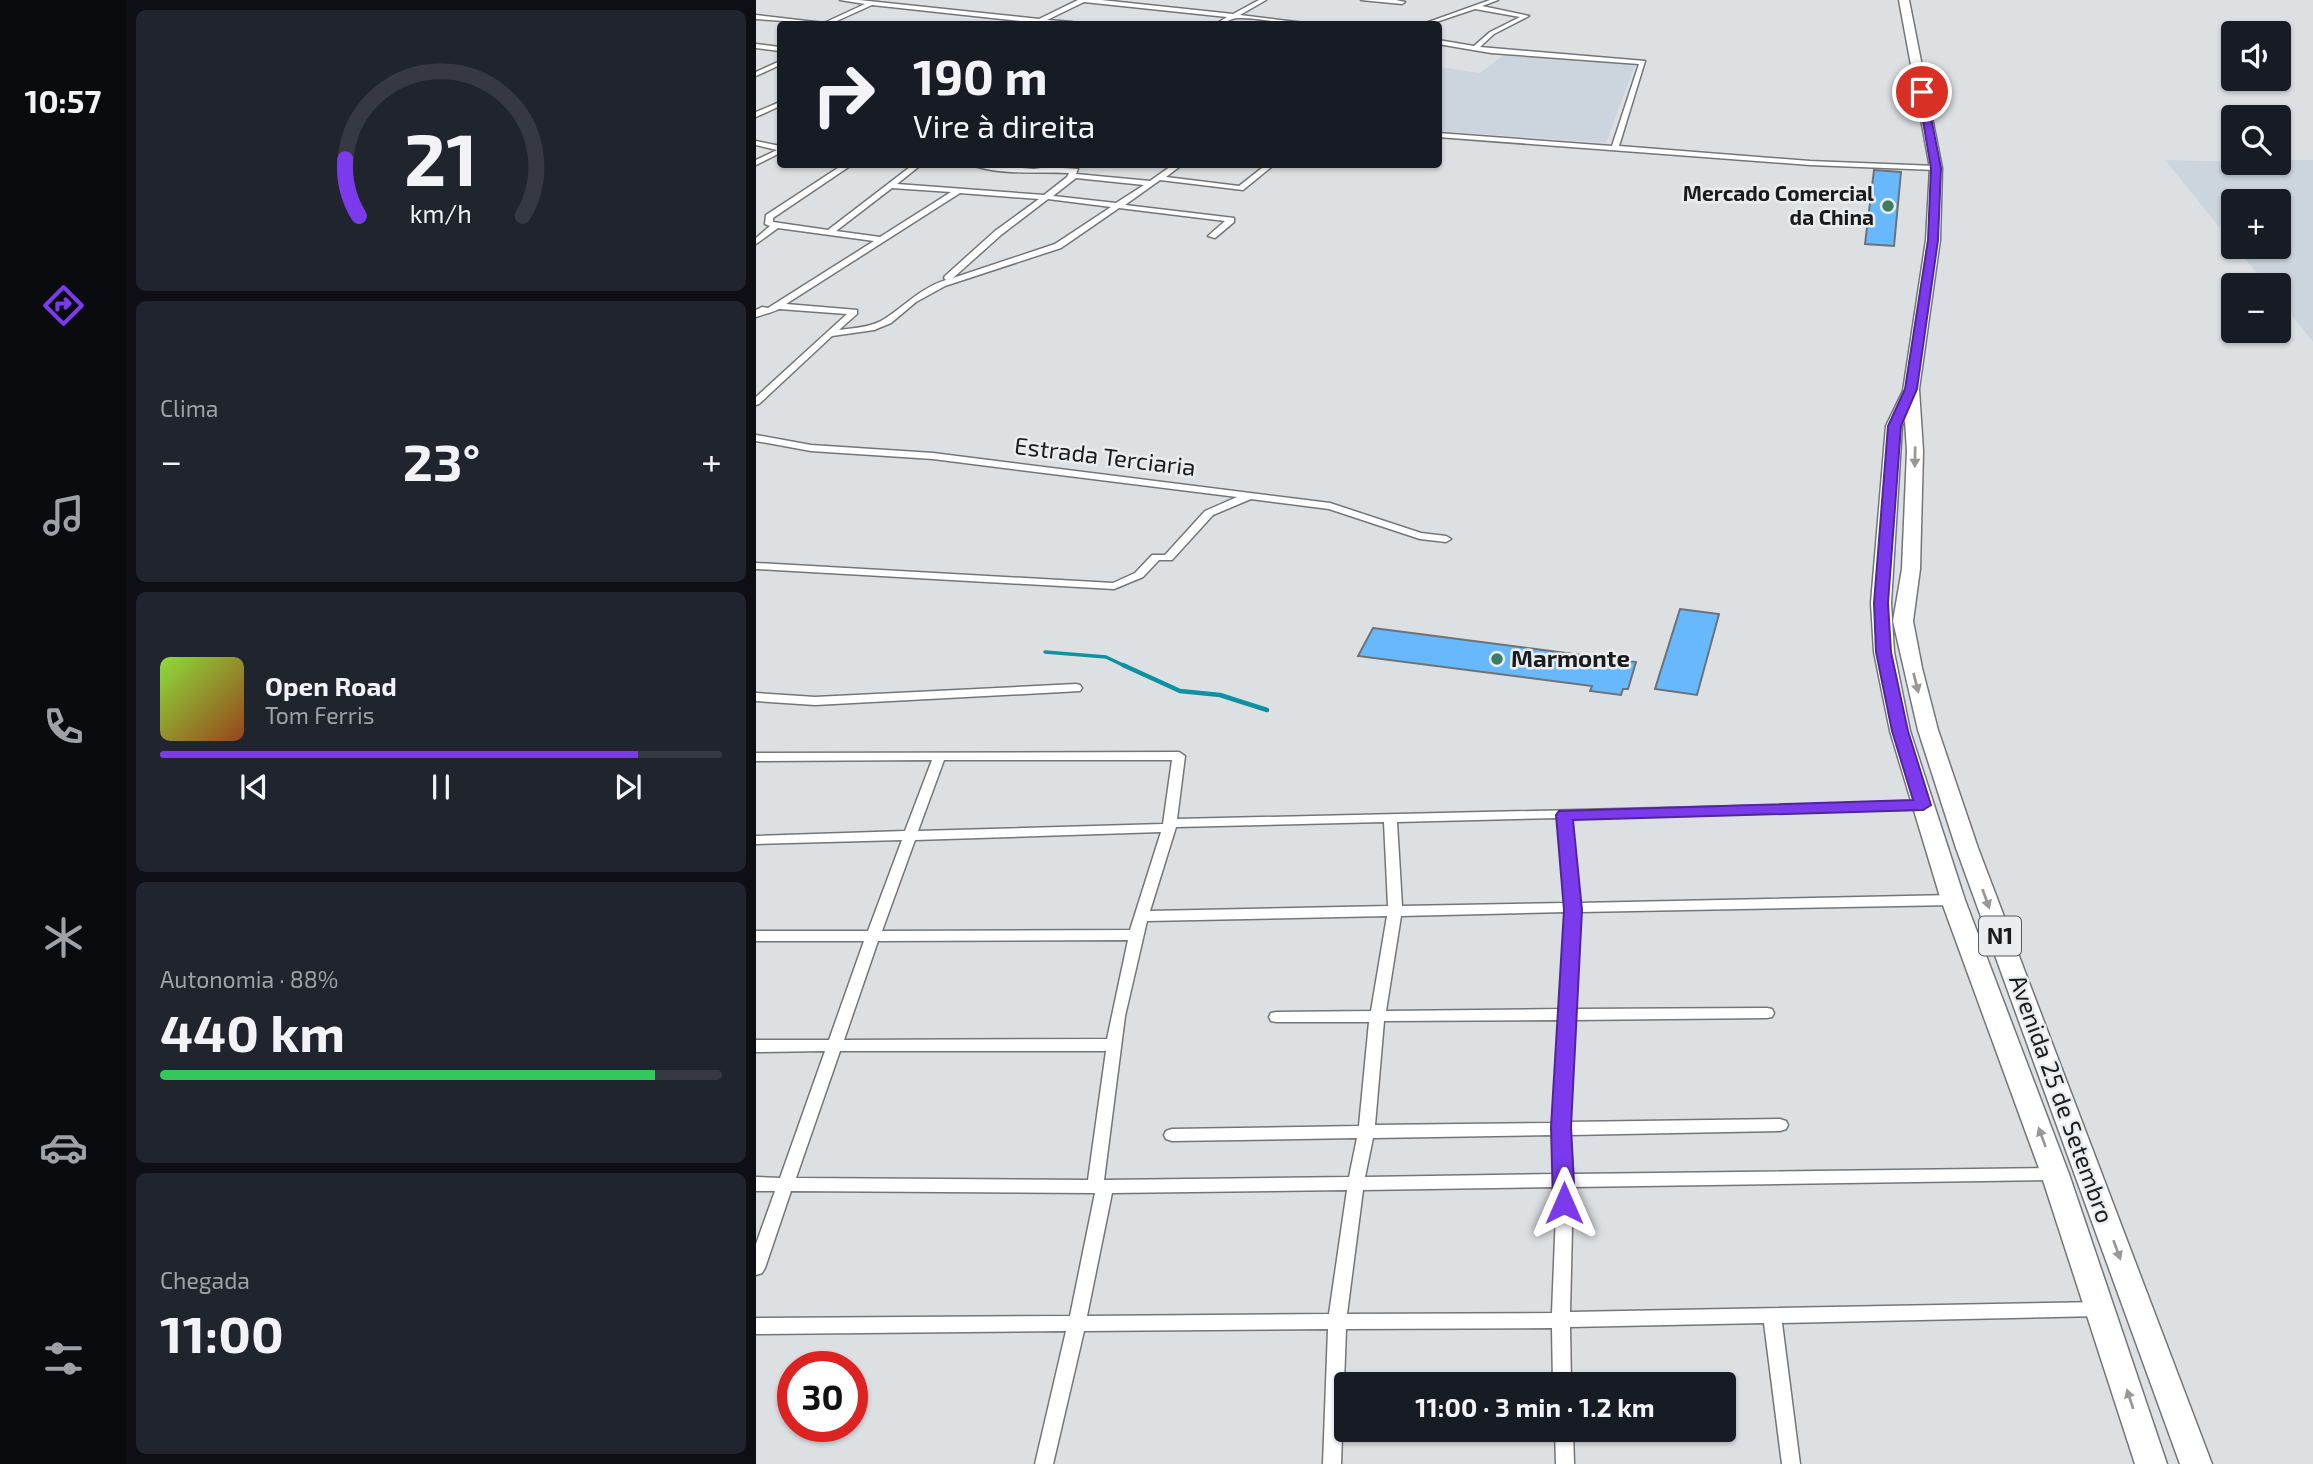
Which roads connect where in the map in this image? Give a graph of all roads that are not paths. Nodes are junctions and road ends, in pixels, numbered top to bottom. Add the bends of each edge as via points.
1 (844, 0) edge
2 (1084, 0) edge
3 (1263, 0) edge
4 (1364, 0) edge
5 (1495, 0) edge
6 (1904, 0) edge
7 (876, 1) edge
8 (1402, 2) dead end
9 (1475, 7) junction
10 (1235, 15) junction
11 (756, 17) edge
12 (795, 21) edge
13 (831, 21) edge
14 (1021, 21) edge
15 (1040, 21) edge
16 (1224, 21) edge
17 (1285, 21) edge
18 (1435, 21) edge
19 (1442, 43) edge
20 (756, 46) edge
21 (777, 47) edge
22 (1474, 48) junction
23 (777, 64) edge
24 (756, 74) edge
25 (777, 105) edge
26 (756, 115) edge
27 (1442, 135) edge
28 (756, 143) edge
29 (1615, 147) junction
30 (777, 148) edge
31 (777, 151) edge
32 (756, 163) edge
33 (844, 168) edge
34 (914, 168) edge
35 (1005, 168) edge
36 (1048, 168) edge
37 (1065, 168) edge
38 (1174, 168) edge
39 (1267, 168) edge
40 (1936, 168) junction
41 (1074, 176) junction
42 (1154, 181) junction
43 (894, 186) junction
44 (960, 190) junction
45 (1046, 197) junction
46 (1117, 205) junction
47 (776, 225) junction
48 (831, 231) junction
49 (1212, 236) dead end
50 (882, 240) junction
51 (756, 242) edge
52 (942, 284) junction
53 (777, 306) junction
54 (756, 314) edge
55 (833, 334) junction
56 (1911, 389) junction
57 (756, 402) edge
58 (756, 438) edge
59 (1253, 495) junction
60 (1446, 539) dead end
61 (756, 566) edge
62 (1076, 688) dead end
63 (756, 698) edge
64 (756, 757) edge
65 (939, 758) junction
66 (1923, 805) junction
67 (1564, 815) junction
68 (1390, 820) junction
69 (1169, 826) junction
70 (911, 836) junction
71 (756, 840) edge
72 (1953, 900) junction
73 (1395, 910) junction
74 (1573, 910) junction
75 (1144, 916) junction
76 (1136, 935) junction
77 (756, 936) edge
78 (872, 937) junction
79 (1767, 1013) dead end
80 (1565, 1016) junction
81 (1276, 1017) dead end
82 (1377, 1017) junction
83 (834, 1045) junction
84 (1114, 1045) junction
85 (756, 1046) edge
86 (1780, 1125) dead end
87 (1561, 1127) junction
88 (1367, 1130) junction
89 (1172, 1135) dead end
90 (2056, 1174) junction
91 (1564, 1180) junction
92 (1356, 1183) junction
93 (756, 1184) edge
94 (785, 1184) junction
95 (1100, 1186) junction
96 (756, 1268) edge
97 (2102, 1309) junction
98 (1772, 1315) junction
99 (1560, 1320) junction
100 (1337, 1321) junction
101 (1077, 1323) junction
102 (756, 1326) edge
103 (1562, 1372) edge
104 (1564, 1442) edge
105 (1044, 1464) edge
106 (1332, 1464) edge
107 (1565, 1464) edge
108 (1791, 1464) edge
109 (2151, 1464) edge
110 (2196, 1464) edge

1 - 7 street
2 - 10 street
2 - 15 street
3 - 10 street
4 - 8 street
5 - 9 street
6 - 40 highway, N1
7 - 13 street
7 - 14 street
9 - 18 street
9 - 22 street via 1526,16
10 - 16 street
10 - 17 street
11 - 12 street
19 - 22 street
20 - 21 street
22 - 29 street via 1643,62
23 - 24 street
25 - 26 street
27 - 29 street
28 - 30 street
29 - 40 street
31 - 32 street
33 - 47 street via 769,217 769,224
34 - 43 street
35 - 36 street
37 - 41 street via 1075,172 1070,176
38 - 42 street
39 - 42 street via 1240,188
40 - 56 highway, N1 via 1933,240
41 - 42 street
41 - 45 street
42 - 46 street
43 - 44 street
43 - 48 street
44 - 45 street
44 - 50 street
45 - 46 street
45 - 52 street
46 - 49 street via 1231,220
46 - 52 street via 1058,246
47 - 48 street
47 - 51 street
48 - 50 street
50 - 53 street
52 - 55 street via 888,321
53 - 54 street
53 - 55 street via 855,312
55 - 57 street
56 - 66 highway, Avenida 25 de Setembro / N1 via 1894,426 1881,603 1884,652 1900,731
56 -> 110 highway, Avenida 25 de Setembro / N1 via 1916,451 1911,569 1903,621 1928,730 1972,861
58 - 59 street, Estrada Terciaria via 811,448 933,456
59 - 60 street, Estrada Terciaria via 1330,506 1420,536
59 - 61 street via 1209,513 1168,558 1156,557 1139,575 1114,586
62 - 63 street via 815,701
64 - 65 street
65 - 69 street via 1179,756
65 - 70 street
66 - 67 street
66 - 72 highway, Avenida 25 de Setembro / N1
67 - 68 street
67 - 74 street
68 - 69 street
68 - 73 street
69 - 70 street
69 - 75 street
70 - 71 street
70 - 78 street
72 - 74 street
90 -> 72 highway, Avenida 25 de Setembro / N1
73 - 74 street
73 - 75 street
73 - 82 street
74 - 80 street
75 - 76 street
76 - 78 street
76 - 84 street
77 - 78 street
78 - 83 street
79 - 80 street
80 - 82 street
80 - 87 street
81 - 82 street
82 - 88 street
83 - 84 street
83 - 85 street
83 - 94 street
84 - 95 street
86 - 87 street
87 - 88 street
87 - 91 street
88 - 89 street
88 - 92 street
90 - 91 street
90 - 97 highway, Avenida 25 de Setembro / N1
91 - 92 street
91 - 99 street
92 - 95 street
92 - 100 street
93 - 94 street
94 - 95 street
94 - 96 street
95 - 101 street
97 - 98 street
109 -> 97 highway, Avenida 25 de Setembro / N1
98 - 99 street
98 - 108 street
99 - 100 street
99 - 103 street
100 - 101 street
100 - 106 street
101 - 102 street
101 - 105 street
104 - 107 street

